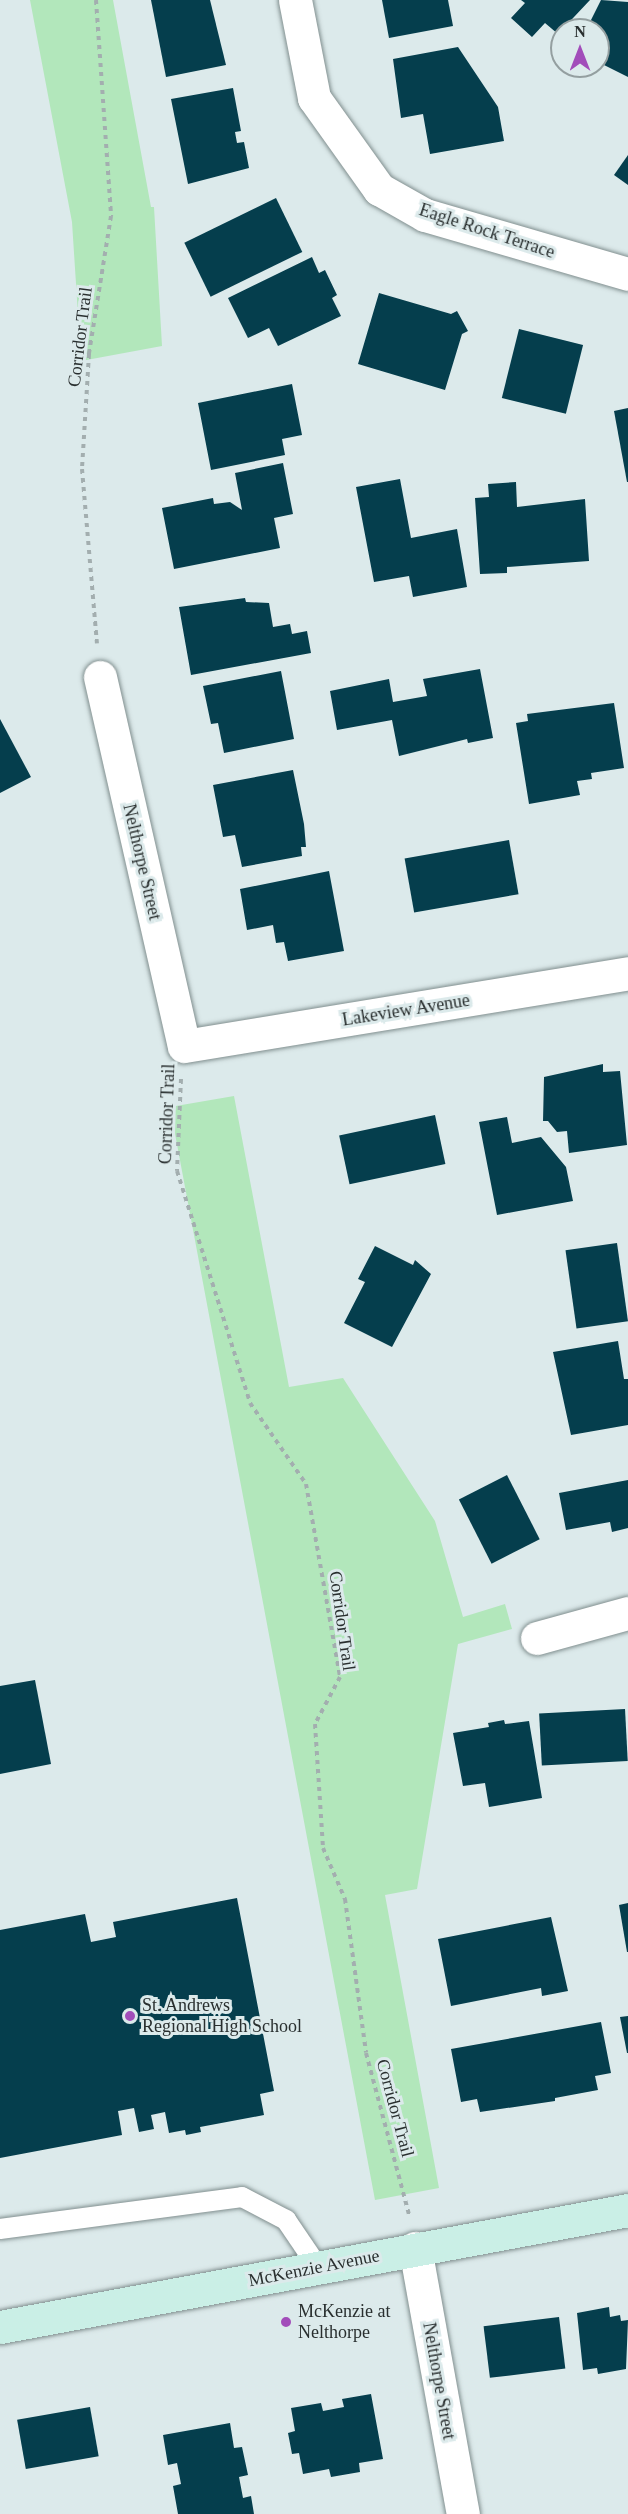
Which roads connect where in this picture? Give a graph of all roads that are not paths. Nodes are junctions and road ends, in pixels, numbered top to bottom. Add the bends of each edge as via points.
1 (296, 0) edge
2 (628, 274) edge
3 (100, 677) road end
4 (628, 973) edge
5 (184, 1046) joint
6 (628, 1613) edge
7 (537, 1638) dead end
8 (628, 2210) edge
9 (0, 2229) edge
10 (415, 2248) junction
11 (318, 2266) junction
12 (0, 2327) edge
13 (463, 2514) edge

1 - 2 street, Eagle Rock Terrace via 314,98 379,189 425,215
3 - 5 street, Nelthorpe Street
4 - 5 street, Lakeview Avenue
6 - 7 street
8 - 10 main road, McKenzie Avenue
9 - 11 lane via 242,2197 286,2220
10 - 11 main road, McKenzie Avenue
10 - 13 street, Nelthorpe Street
11 - 12 main road, McKenzie Avenue

